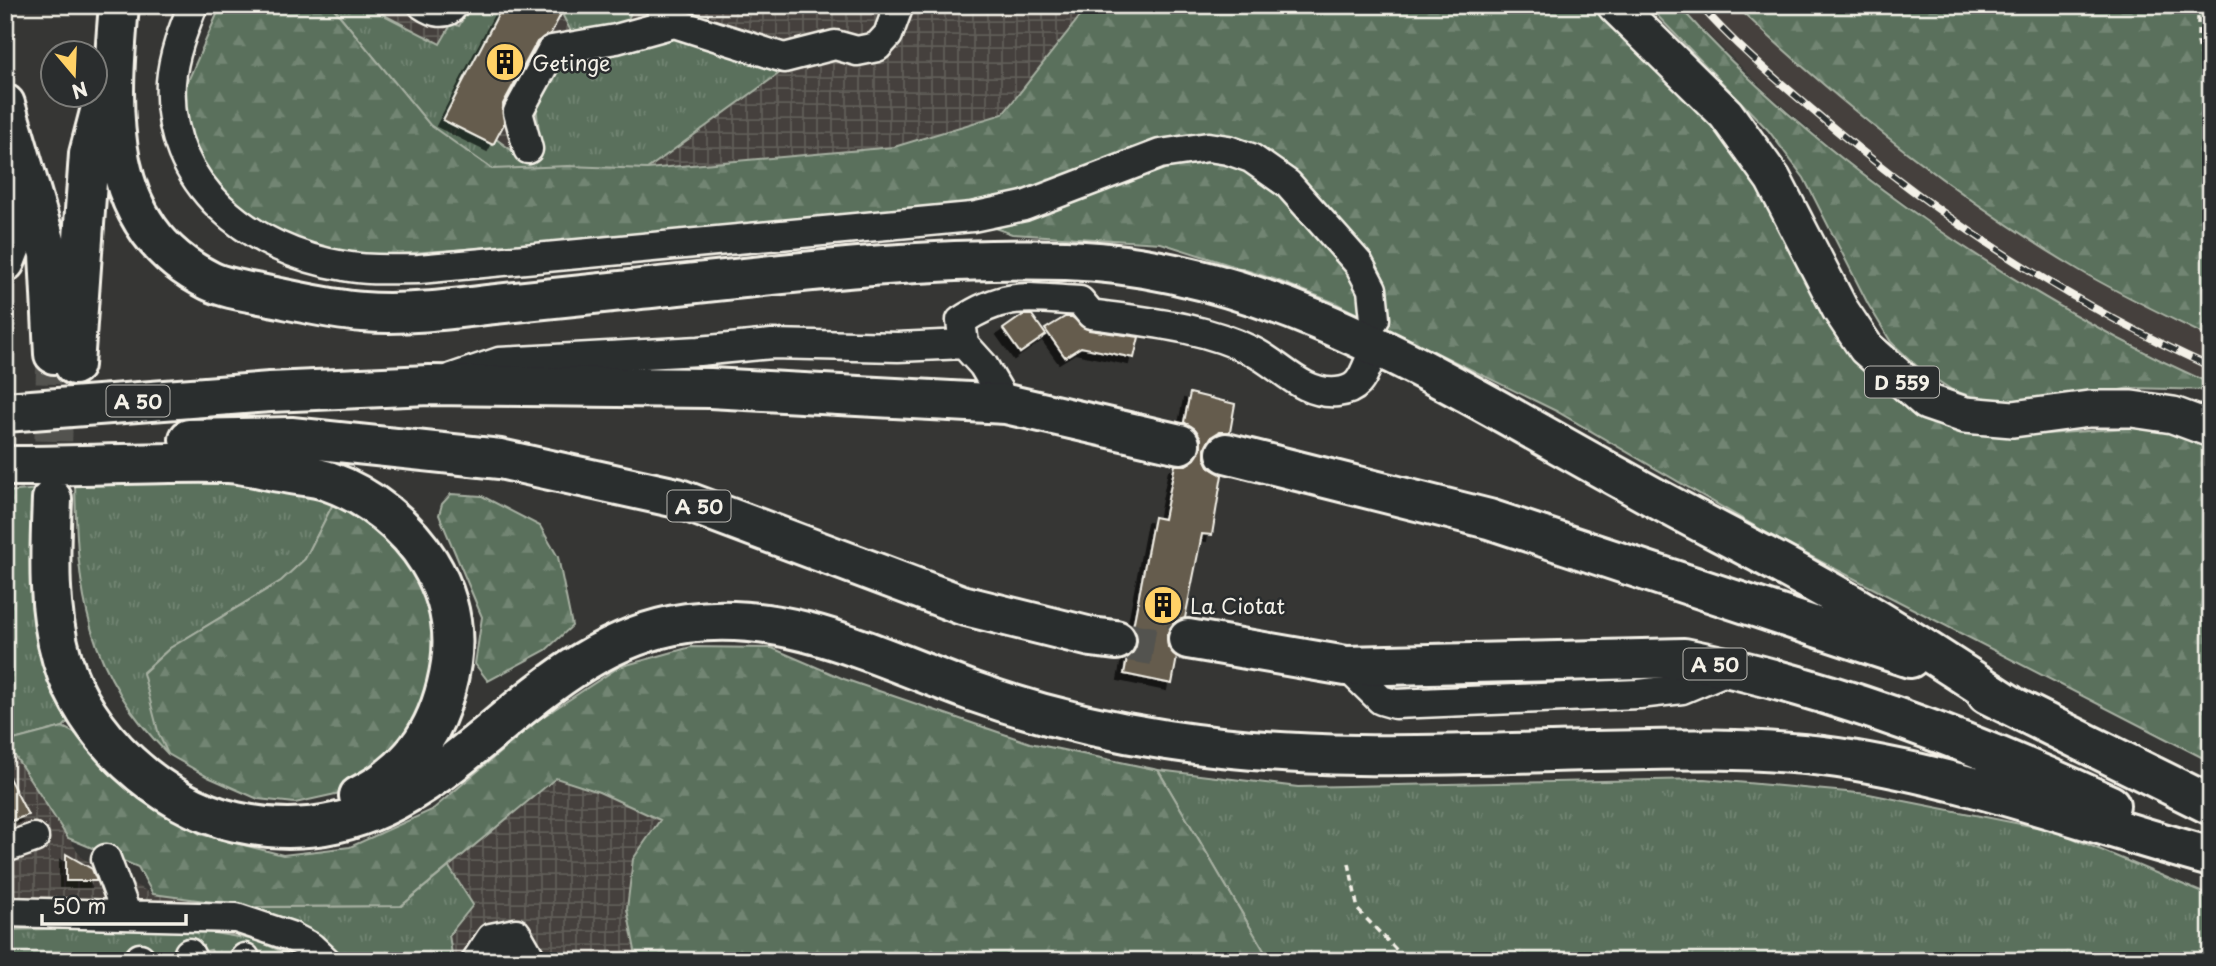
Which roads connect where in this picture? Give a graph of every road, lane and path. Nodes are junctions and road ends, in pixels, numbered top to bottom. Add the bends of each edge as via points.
1 (119, 5) edge
2 (192, 5) edge
3 (423, 5) edge
4 (899, 5) edge
5 (1615, 5) edge
6 (2198, 5) edge
7 (453, 7) edge
8 (669, 14) edge
9 (115, 51) junction
10 (2211, 109) edge
11 (10, 121) edge
12 (528, 149) dead end
13 (5, 262) edge
14 (1375, 319) dead end
15 (964, 344) junction
16 (1371, 357) dead end
17 (429, 385) junction
18 (1006, 404) junction
19 (5, 412) edge
20 (2211, 429) edge
21 (1180, 444) dead end
22 (1226, 453) dead end
23 (5, 454) edge
24 (5, 466) edge
25 (1188, 639) tunnel mouth
26 (1116, 640) tunnel mouth
27 (2009, 704) junction
28 (2211, 805) edge
29 (34, 838) dead end
30 (5, 848) edge
31 (2211, 851) edge
32 (2211, 857) edge
33 (106, 859) dead end
34 (1349, 863) dead end
35 (5, 912) edge
36 (126, 913) junction
37 (326, 961) edge
38 (476, 961) edge
39 (531, 961) edge
40 (1407, 961) edge

1 - 9 highway
2 - 14 street via 171,81 171,107 184,156 215,202 245,229 316,261 347,267 419,269 972,218 1024,206 1160,155 1208,147 1251,158 1288,184 1359,264 1372,289
3 - 7 street via 435,12
4 - 8 street via 888,35 877,47 857,51 835,45 784,58
5 - 20 main road, D 559 via 1726,114 1773,179 1840,309 1866,348 1927,402 1965,415 2013,419 2089,409 2132,409 2173,415
6 - 10 path via 2198,42
8 - 12 street via 615,39 552,50 518,112
9 - 11 highway via 89,154 64,366 49,254
9 - 27 highway via 117,155 127,192 149,233 175,261 216,284 363,312 423,312 931,264 1067,260 1169,272 1284,305 1370,341 1806,578 1923,646
11 - 13 highway via 19,187 16,234
15 - 16 street via 961,321 986,304 1020,298 1080,301 1091,314 1191,328 1252,351 1316,390 1353,388 1361,383
15 - 17 street via 772,344 499,362
15 - 18 street via 983,365
17 - 18 highway, A 50 via 710,388
17 - 19 highway, A 50
18 - 21 highway, A 50
22 - 27 highway via 1489,519 1914,660
23 - 26 highway, A 50 via 106,442 291,436 500,459 677,498 962,605
24 - 32 highway via 231,463 328,481 394,519 419,546 450,604 453,650 446,697 431,732 410,761 380,786 314,811 281,812 238,805 198,790 160,766 117,723 86,664 71,601 60,498 52,610 63,663 88,714 117,755 153,783 232,822 282,829 327,825 368,813 412,794 448,769 522,705 590,655 631,636 687,623 752,620 837,640 1061,719 1157,739 1296,756 1651,749 1838,758 1962,784
25 - 31 highway, A 50 via 1346,666 1684,658 1844,700 2033,769
27 - 28 highway
29 - 30 street
33 - 36 street
34 - 40 path via 1357,910
35 - 36 street
36 - 37 street via 236,918 290,936
38 - 39 street via 491,938 516,933

